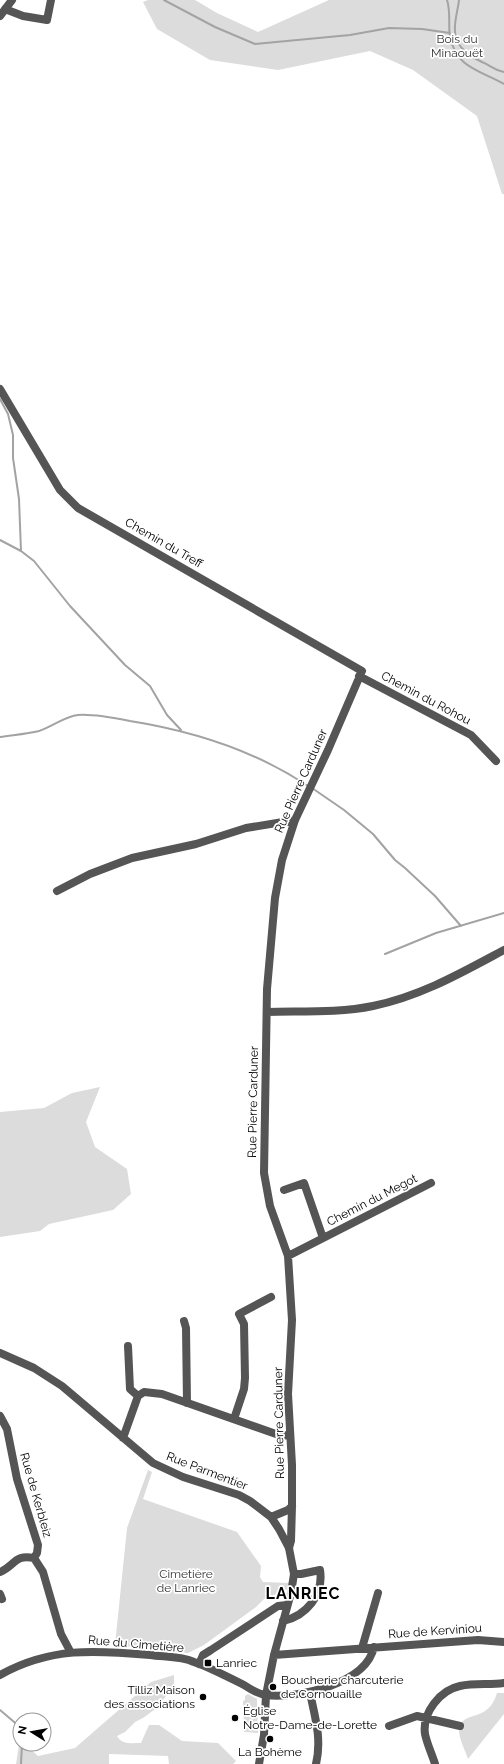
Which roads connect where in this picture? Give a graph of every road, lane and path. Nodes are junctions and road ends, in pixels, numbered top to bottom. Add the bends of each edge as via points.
1 (12, 0) edge
2 (51, 0) edge
3 (3, 12) edge
4 (0, 389) edge
5 (361, 674) junction
6 (496, 761) dead end
7 (295, 820) junction
8 (57, 891) dead end
9 (504, 950) edge
10 (267, 1012) junction
11 (431, 1182) dead end
12 (284, 1190) dead end
13 (323, 1238) junction
14 (288, 1256) junction
15 (271, 1297) dead end
16 (184, 1321) dead end
17 (128, 1346) dead end
18 (0, 1353) edge
19 (138, 1396) junction
20 (187, 1403) junction
21 (0, 1416) edge
22 (234, 1419) junction
23 (290, 1436) junction
24 (123, 1438) junction
25 (292, 1506) junction
26 (271, 1517) junction
27 (289, 1548) junction
28 (34, 1558) junction
29 (0, 1572) edge
30 (294, 1574) junction
31 (378, 1593) dead end
32 (287, 1605) junction
33 (283, 1621) junction
34 (504, 1642) edge
35 (374, 1647) junction
36 (362, 1648) junction
37 (70, 1652) junction
38 (274, 1655) junction
39 (199, 1664) junction
40 (0, 1675) edge
41 (504, 1683) edge
42 (310, 1693) junction
43 (266, 1695) junction
44 (427, 1718) junction
45 (389, 1726) dead end
46 (460, 1726) dead end
47 (261, 1764) edge
48 (316, 1764) edge
49 (435, 1764) edge

1 - 3 street
2 - 3 street via 46,20
4 - 5 street, Chemin du Treff via 60,490 78,508
5 - 6 street, Chemin du Rohou via 471,735
5 - 7 street, Rue Pierre Carduner
7 - 8 street via 246,828 196,844 132,858 90,874
7 - 10 street, Rue Pierre Carduner via 282,860 275,898 266,988
9 - 10 street via 439,985 405,998 372,1006 322,1011
10 - 14 street, Rue Pierre Carduner via 264,1174 270,1206
11 - 13 street, Chemin du Megot
12 - 13 street, Chemin du Megot via 304,1183
13 - 14 street, Chemin du Megot
14 - 23 street, Rue Pierre Carduner via 292,1320 288,1394
15 - 22 street via 239,1314 244,1324 245,1378
16 - 20 street
17 - 19 street via 130,1388
18 - 24 street, Rue Parmentier via 34,1368 62,1386
19 - 20 street via 144,1392 154,1392
19 - 24 street
20 - 22 street
21 - 28 street, Rue de Kerbleiz via 7,1429 17,1479 38,1545
22 - 23 street via 276,1434
23 - 25 street, Rue Pierre Carduner
24 - 26 street, Rue Parmentier via 153,1463 187,1479 245,1498
25 - 26 street
25 - 27 street, Rue Pierre Carduner
26 - 27 street, Rue Parmentier
27 - 30 street, Rue Parmentier
28 - 29 street via 17,1559
28 - 37 street via 42,1572 61,1634
30 - 32 street, Rue Parmentier
30 - 33 street via 320,1570 320,1585 306,1611 294,1619
31 - 36 street
32 - 33 street, Rue Parmentier
32 - 39 street via 278,1606 211,1650 203,1656
33 - 38 street, Rue Parmentier
34 - 35 street, Rue de Kerviniou via 478,1640
35 - 36 street
35 - 42 street, Rue de Kerviniou via 370,1660 360,1669 328,1688
36 - 38 street
37 - 39 street, Rue du Cimetière via 117,1652 172,1657
37 - 40 street, Rue du Cimetière via 42,1657 13,1667
38 - 43 street, Rue Parmentier
39 - 43 street, Rue du Cimetière
41 - 44 street via 454,1687 436,1701
42 - 43 street, Rue de Kerviniou
42 - 48 street via 319,1737
43 - 47 street, Rue Parmentier
44 - 45 street via 417,1716
44 - 46 street
44 - 49 street via 425,1735

